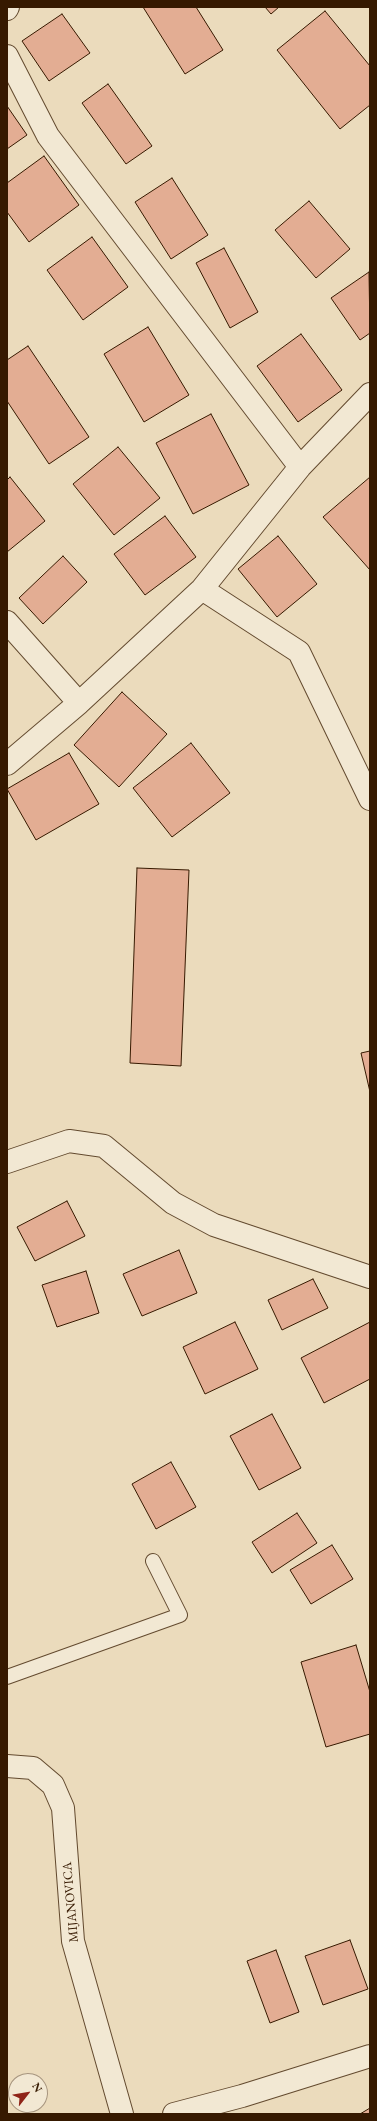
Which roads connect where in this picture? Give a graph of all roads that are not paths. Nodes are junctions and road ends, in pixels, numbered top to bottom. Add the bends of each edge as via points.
1 (7, 56) edge
2 (370, 394) edge
3 (300, 467) junction
4 (202, 589) junction
5 (7, 622) edge
6 (79, 703) junction
7 (7, 764) edge
8 (370, 799) edge
9 (7, 1162) edge
10 (370, 1277) edge
11 (153, 1561) dead end
12 (7, 1677) edge
13 (7, 1766) edge
14 (370, 2056) edge
15 (122, 2114) edge
16 (174, 2114) edge

1 - 3 street via 48,136
2 - 3 street
3 - 4 street
4 - 6 street
4 - 8 street via 299,652
5 - 6 street
6 - 7 street
9 - 10 street via 69,1141 104,1146 173,1203 214,1225
11 - 12 lane via 180,1615
13 - 15 street, MIJANOVICA via 33,1768 53,1785 63,1808 73,1941
14 - 16 street via 242,2096

